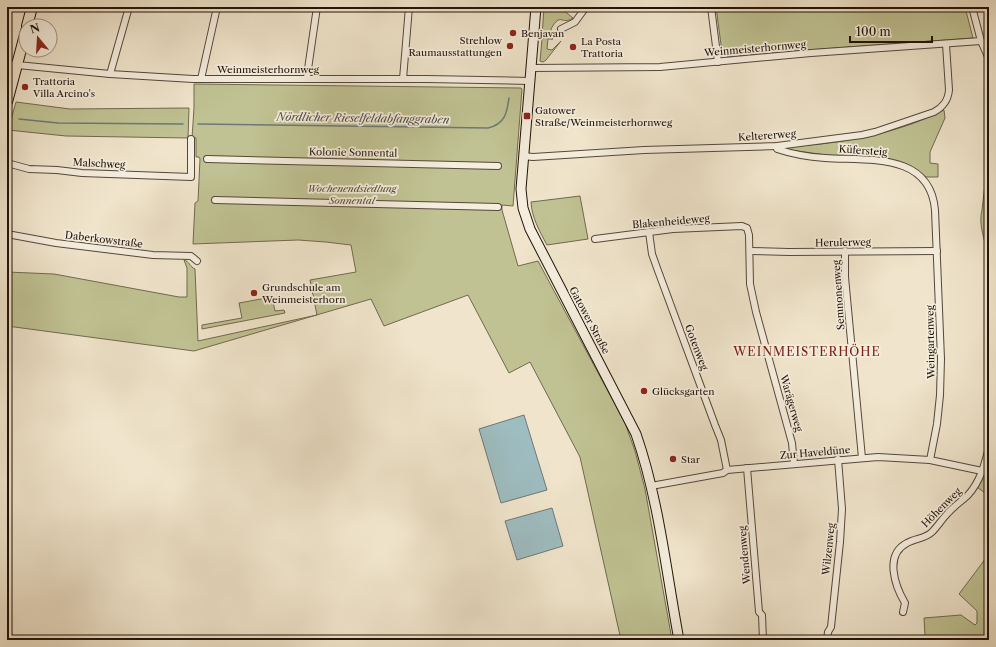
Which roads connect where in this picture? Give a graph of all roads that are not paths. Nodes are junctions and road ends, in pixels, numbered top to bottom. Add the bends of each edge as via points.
1 (32, 7) edge
2 (129, 7) edge
3 (217, 7) edge
4 (318, 7) edge
5 (409, 7) edge
6 (536, 7) edge
7 (586, 7) edge
8 (711, 7) edge
9 (972, 7) edge
10 (29, 18) edge
11 (561, 29) dead end
12 (981, 41) junction
13 (946, 44) junction
14 (18, 50) edge
15 (989, 59) edge
16 (718, 62) junction
17 (12, 65) edge
18 (532, 68) junction
19 (110, 74) junction
20 (308, 78) junction
21 (201, 79) junction
22 (403, 79) junction
23 (530, 81) junction
24 (7, 102) edge
25 (191, 139) dead end
26 (777, 146) junction
27 (523, 156) junction
28 (207, 159) dead end
29 (7, 163) edge
30 (498, 166) dead end
31 (215, 200) dead end
32 (498, 207) dead end
33 (936, 223) joint
34 (748, 230) joint
35 (650, 232) junction
36 (7, 234) edge
37 (595, 239) dead end
38 (750, 251) junction
39 (846, 251) junction
40 (937, 251) junction
41 (197, 261) dead end
42 (989, 448) edge
43 (862, 458) junction
44 (838, 459) junction
45 (930, 460) junction
46 (794, 464) junction
47 (747, 468) junction
48 (726, 470) junction
49 (982, 471) junction
50 (651, 486) junction
51 (903, 612) dead end
52 (679, 640) edge
53 (764, 640) edge
54 (827, 640) edge

1 - 10 main road
2 - 19 street
3 - 21 street
4 - 20 street
5 - 22 street
6 - 18 main road, Gatower Straße
7 - 11 street via 574,22
8 - 16 street
9 - 12 street
12 - 13 street, Weinmeisterhornweg
12 - 15 street
13 - 16 street, Weinmeisterhornweg
13 - 26 street, Keltererweg via 949,94 947,101 938,110 862,135
14 - 17 main road
16 - 18 street, Weinmeisterhornweg via 655,67
17 - 19 street, Weinmeisterhornweg
17 - 24 main road
18 - 23 main road, Gatower Straße
19 - 21 street, Weinmeisterhornweg
20 - 21 street, Weinmeisterhornweg
20 - 22 street, Weinmeisterhornweg
22 - 23 street, Weinmeisterhornweg
23 - 27 main road, Gatower Straße
25 - 29 street, Malschweg via 191,177 29,169
26 - 27 street, Keltererweg
26 - 33 street, Küfersteig via 777,149 805,155 872,159 911,169 929,185 935,203
27 - 50 main road, Gatower Straße via 521,198 530,230 636,434
28 - 30 street, Kolonie Sonnental
31 - 32 street
33 - 40 street, Weingartenweg
34 - 35 street, Blakenheideweg via 742,226
34 - 38 street, Warägerweg
35 - 37 street, Blakenheideweg
35 - 48 street, Gotenweg via 656,268 715,425
36 - 41 street, Daberkowstraße via 127,252 191,256
38 - 39 street, Herulerweg
38 - 46 street, Warägerweg via 750,284 792,443
39 - 40 street, Herulerweg
39 - 43 street, Semnonenweg via 846,277
40 - 45 street, Weingartenweg via 940,395
42 - 49 street, Höhenweg
43 - 44 street, Zur Haveldüne
43 - 45 street, Zur Haveldüne
44 - 46 street, Zur Haveldüne
44 - 54 street, Wilzenweg via 842,509 840,542 831,627
45 - 49 street, Zur Haveldüne
46 - 47 street, Zur Haveldüne
47 - 48 street, Zur Haveldüne
47 - 53 street, Wendenweg via 759,612 762,615
48 - 50 street, Zur Haveldüne via 723,473
49 - 51 street, Höhenweg via 969,494 931,533 908,542 898,552 894,576 905,603
50 - 52 main road, Gatower Straße

